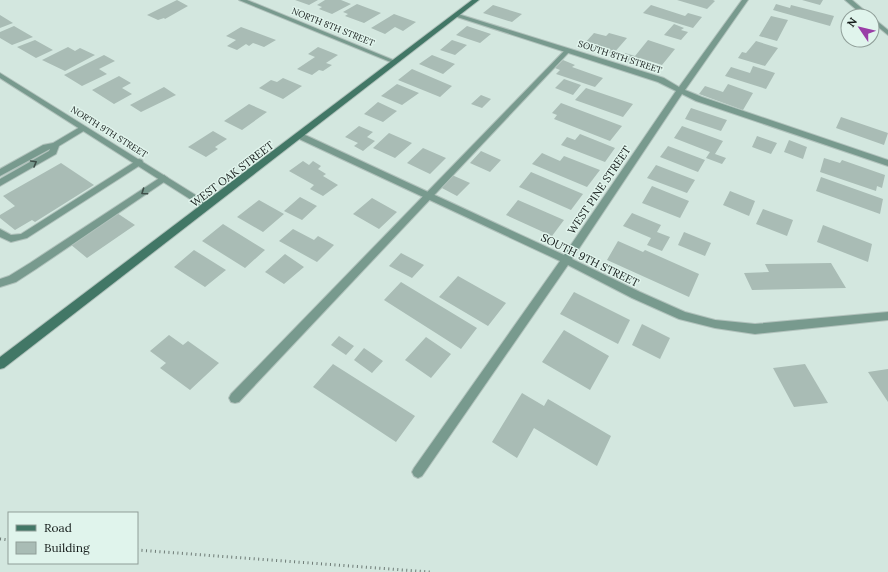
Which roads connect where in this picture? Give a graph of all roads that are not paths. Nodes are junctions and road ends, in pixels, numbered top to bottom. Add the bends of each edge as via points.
1 (242, 0) edge
2 (476, 0) edge
3 (746, 0) edge
4 (848, 0) edge
5 (858, 8) edge
6 (456, 15) junction
7 (880, 26) edge
8 (888, 33) edge
9 (568, 50) junction
10 (395, 62) junction
11 (0, 75) edge
12 (680, 91) junction
13 (83, 129) junction
14 (300, 136) junction
15 (55, 145) junction
16 (139, 162) junction
17 (888, 163) edge
18 (0, 173) edge
19 (164, 178) junction
20 (0, 182) edge
21 (427, 196) junction
22 (207, 206) junction
23 (0, 232) edge
24 (566, 260) junction
25 (0, 283) edge
26 (888, 316) edge
27 (0, 364) edge
28 (235, 398) dead end
29 (418, 472) dead end

1 - 10 street, NORTH 8TH STREET
2 - 6 main road, WEST OAK STREET
3 - 12 street, WEST PINE STREET
4 - 5 street
6 - 9 street, SOUTH 8TH STREET
6 - 10 main road, WEST OAK STREET
7 - 8 street
9 - 12 street, SOUTH 8TH STREET via 661,80
9 - 21 street
10 - 14 main road, WEST OAK STREET
11 - 13 street, NORTH 9TH STREET
12 - 17 street, SOUTH 8TH STREET
12 - 24 street, WEST PINE STREET
13 - 15 street
13 - 16 street, NORTH 9TH STREET
14 - 21 street, SOUTH 9TH STREET
14 - 22 main road, WEST OAK STREET
15 - 18 street via 46,147
20 -> 15 street via 53,152
16 - 19 street, NORTH 9TH STREET
16 - 23 street via 24,236 8,238
19 - 22 street, NORTH 9TH STREET
19 -> 25 street via 33,266
21 - 24 street, SOUTH 9TH STREET
21 - 28 street
22 - 27 main road, WEST OAK STREET
24 - 26 street, SOUTH 9TH STREET via 683,316 715,324 755,329
24 - 29 street, WEST PINE STREET

